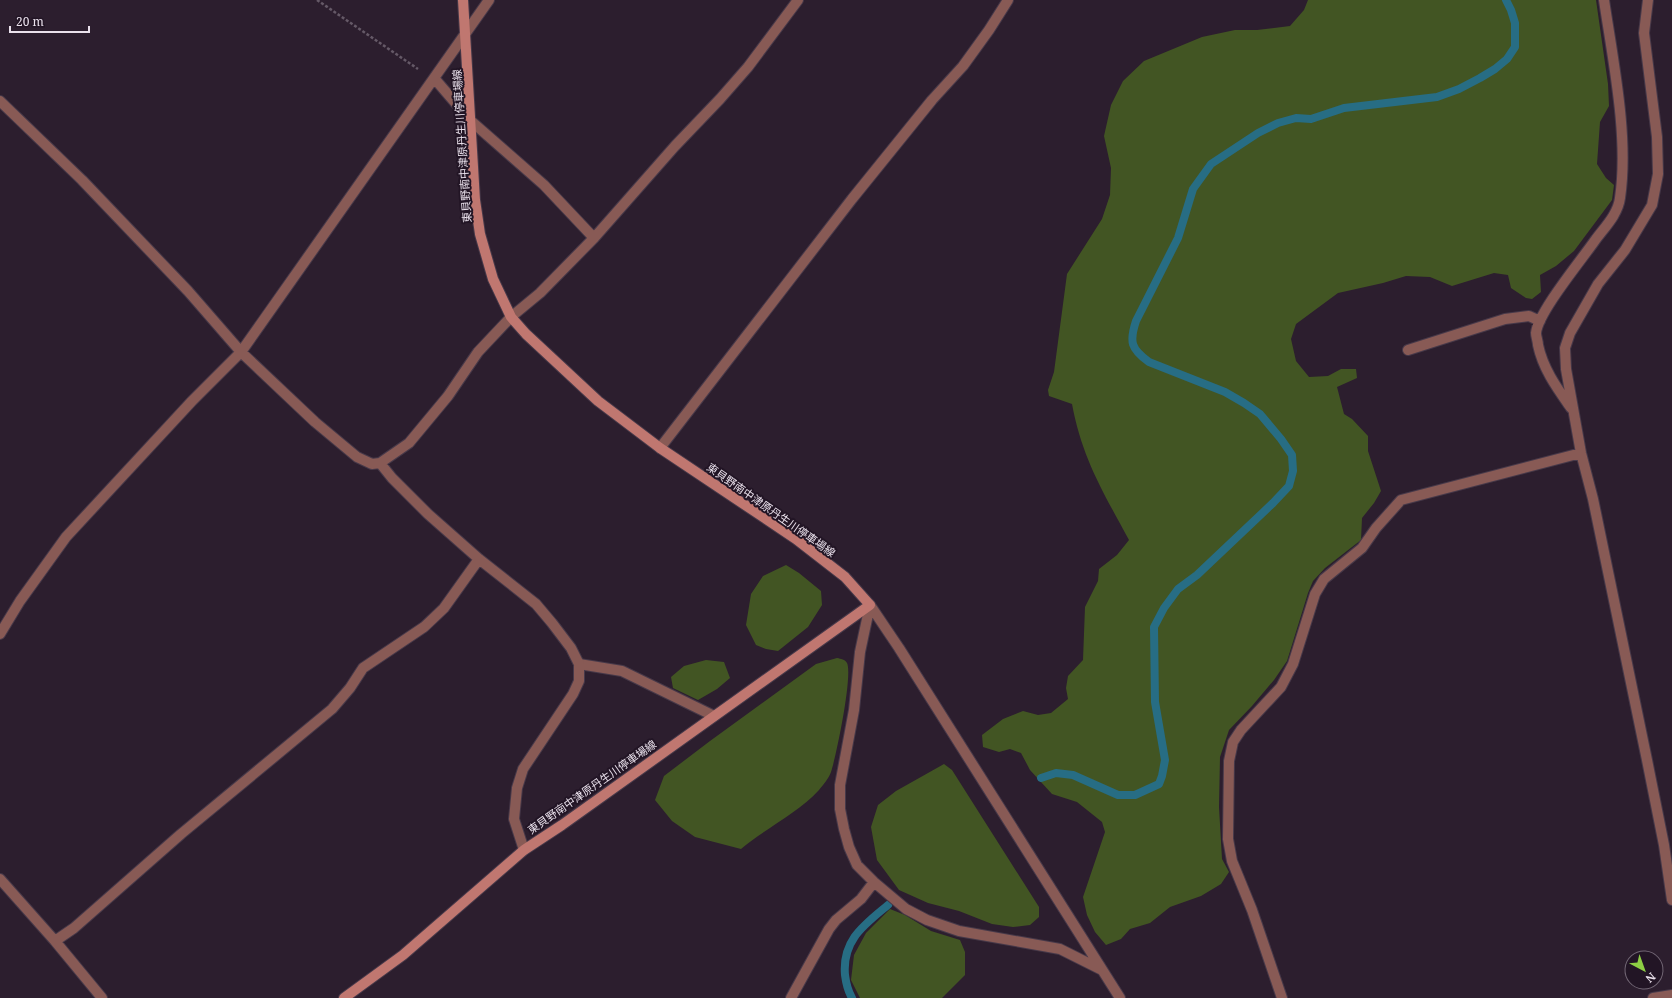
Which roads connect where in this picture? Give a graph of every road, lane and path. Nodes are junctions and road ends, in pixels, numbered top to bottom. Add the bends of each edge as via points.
1 (317, 0) edge
2 (463, 0) edge
3 (489, 0) edge
4 (798, 0) edge
5 (1008, 0) edge
6 (1604, 0) edge
7 (1648, 0) edge
8 (466, 34) junction
9 (434, 78) junction
10 (0, 101) edge
11 (471, 121) junction
12 (594, 238) junction
13 (511, 317) junction
14 (1540, 321) junction
15 (1408, 350) dead end
16 (241, 352) junction
17 (1573, 411) junction
18 (660, 448) junction
19 (1581, 453) junction
20 (380, 463) junction
21 (479, 559) junction
22 (870, 605) junction
23 (0, 634) edge
24 (579, 664) junction
25 (714, 716) junction
26 (524, 850) junction
27 (0, 879) edge
28 (874, 882) junction
29 (1672, 900) edge
30 (55, 941) junction
31 (1100, 968) junction
32 (1672, 996) edge
33 (102, 998) edge
34 (344, 998) edge
35 (791, 998) edge
36 (1120, 998) edge
37 (1282, 998) edge
38 (1653, 998) edge

1 - 9 path
2 - 8 main road, 東貝野南中津原丹生川停車場線
3 - 8 street
4 - 12 street via 725,94
5 - 18 street via 963,66 932,100 852,199
6 - 14 street via 1618,100 1623,160 1620,200 1614,216 1567,279
7 - 17 street via 1644,33 1657,137 1658,174 1652,205 1625,250 1598,284 1570,333 1565,348
8 - 9 street
8 - 11 main road, 東貝野南中津原丹生川停車場線
9 - 11 street
9 - 16 street
10 - 16 street via 87,186 188,291
11 - 12 street via 544,185
11 - 13 main road, 東貝野南中津原丹生川停車場線 via 475,200 480,234 493,279
12 - 13 street via 540,293
13 - 18 main road, 東貝野南中津原丹生川停車場線 via 598,402
13 - 20 street via 478,352 448,396 409,443
14 - 15 street via 1529,316 1505,318
14 - 17 street via 1536,333 1541,358 1551,379
16 - 20 street via 315,422 357,457 372,464
16 - 23 street via 66,537 20,601
17 - 19 street
18 - 22 main road, 東貝野南中津原丹生川停車場線 via 809,548 845,577
19 - 29 street via 1649,768
19 - 37 street via 1400,500 1362,548 1324,579 1315,594 1293,664 1282,687 1241,730 1233,742 1229,761 1228,839 1232,861
20 - 21 street via 428,514
21 - 24 street via 536,604 570,648
21 - 30 street via 444,608 424,627 363,668 332,709 181,834 74,928
22 - 25 main road, 東貝野南中津原丹生川停車場線
22 - 28 street via 860,652 854,710 840,785 840,809 849,847 857,865
22 - 31 street
24 - 25 street via 622,671
24 - 26 street via 579,681 573,694 523,769 517,788 514,819
25 - 26 main road, 東貝野南中津原丹生川停車場線
26 - 34 main road, 東貝野南中津原丹生川停車場線 via 403,955
27 - 30 street
28 - 31 street via 906,909 943,926 1060,949
28 - 35 street via 829,929
30 - 33 street
31 - 36 street
32 - 38 street

